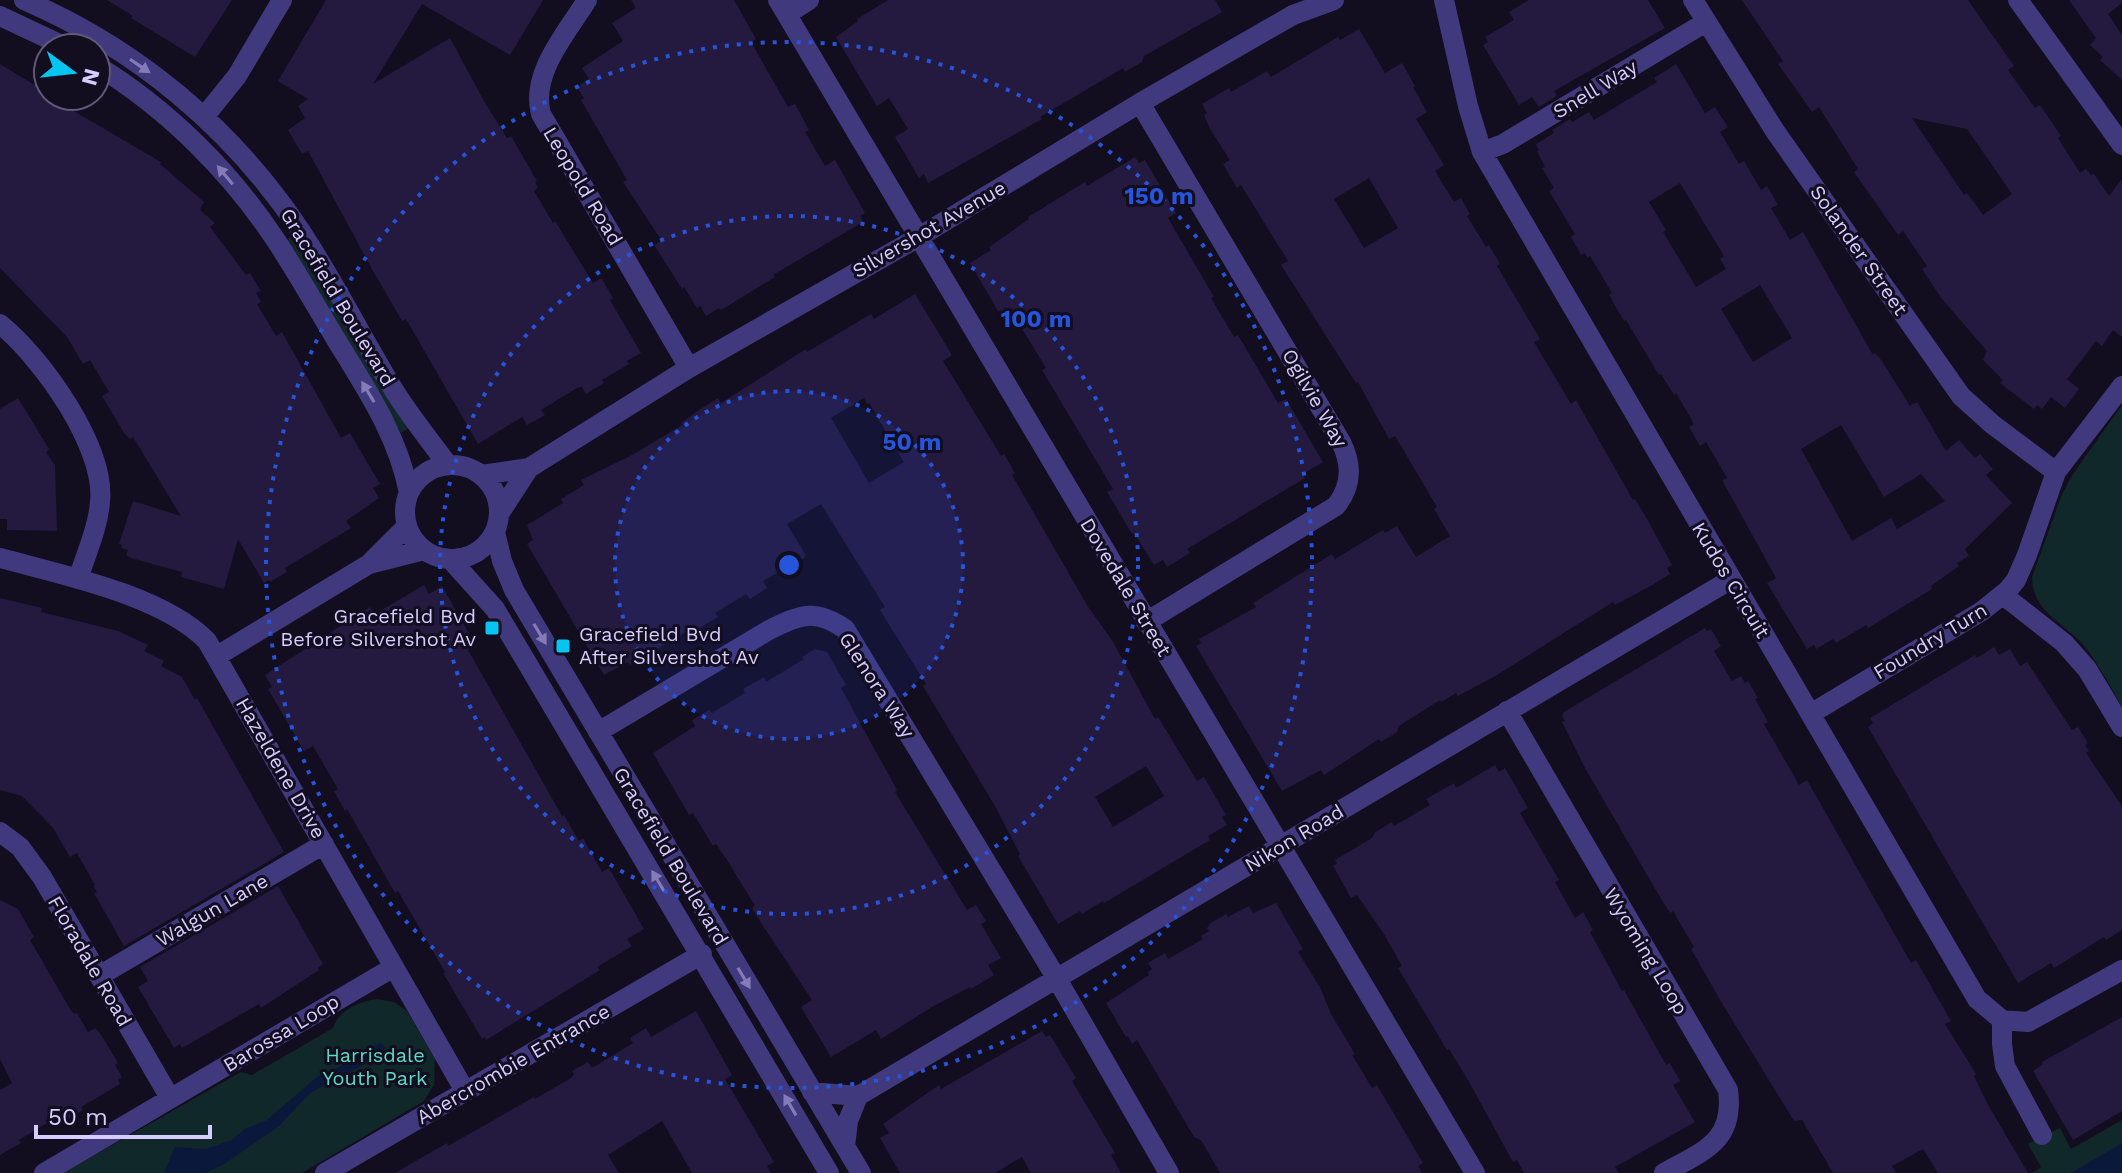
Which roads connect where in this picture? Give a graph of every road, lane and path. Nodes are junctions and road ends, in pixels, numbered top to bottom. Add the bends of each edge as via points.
1 (24, 0) edge
2 (282, 0) edge
3 (587, 0) edge
4 (809, 0) edge
5 (1334, 0) edge
6 (1444, 0) edge
7 (1693, 0) edge
8 (2018, 0) edge
9 (782, 7) edge
10 (0, 16) edge
11 (1706, 22) junction
12 (34, 32) edge
13 (112, 76) edge
14 (1140, 103) junction
15 (204, 117) junction
16 (2122, 145) edge
17 (1482, 152) junction
18 (917, 238) junction
19 (0, 324) edge
20 (689, 368) junction
21 (2122, 386) edge
22 (448, 465) junction
23 (529, 468) junction
24 (2056, 472) junction
25 (481, 475) junction
26 (409, 493) junction
27 (497, 523) junction
28 (407, 526) junction
29 (424, 550) junction
30 (0, 558) edge
31 (451, 560) junction
32 (369, 564) junction
33 (78, 579) junction
34 (1730, 580) junction
35 (2003, 595) junction
36 (1146, 622) junction
37 (217, 656) junction
38 (1507, 711) junction
39 (1812, 713) junction
40 (2122, 727) edge
41 (598, 732) junction
42 (0, 832) edge
43 (324, 844) junction
44 (1281, 846) junction
45 (702, 954) junction
46 (394, 967) junction
47 (2122, 970) edge
48 (99, 976) junction
49 (1057, 979) junction
50 (2002, 1020) junction
51 (465, 1091) junction
52 (812, 1092) junction
53 (858, 1096) junction
54 (170, 1098) junction
55 (2042, 1135) dead end
56 (845, 1146) junction
57 (816, 1148) junction
58 (44, 1173) edge
59 (325, 1173) edge
60 (811, 1173) edge
61 (829, 1173) edge
62 (861, 1173) edge
63 (1169, 1173) edge
64 (1475, 1173) edge
65 (1664, 1173) edge

1 -> 15 street, Gracefield Boulevard via 114,48
2 - 15 street via 237,76
3 - 20 street, Leopold Road via 539,84 541,114
4 - 9 street
5 - 14 street, Silvershot Avenue via 1293,15
6 - 17 street, Kudos Circuit
7 - 11 street, Solander Street
8 - 16 street
9 - 18 street, Dovedale Street
10 - 12 street
11 - 17 street, Snell Way
11 - 24 street, Solander Street via 1775,131 1961,396
26 -> 13 street, Gracefield Boulevard via 400,455 373,400 277,242 217,165 142,96
14 - 18 street, Silvershot Avenue
14 - 36 street, Ogilvie Way via 1350,462 1336,506
15 - 22 street, Gracefield Boulevard via 249,163 301,232 403,404
17 - 34 street, Kudos Circuit
18 - 20 street, Silvershot Avenue
18 - 36 street, Dovedale Street
19 - 33 street via 55,387 97,464 100,501
20 - 23 street, Silvershot Avenue
21 - 24 street, Foundry Turn
22 - 25 street
22 - 26 street via 426,473
23 - 25 street, Silvershot Avenue
23 - 27 street, Silvershot Avenue
24 - 35 street, Foundry Turn via 2027,555
25 - 27 street via 497,499
26 - 28 street
27 - 31 street via 477,553
27 -> 41 street, Gracefield Boulevard via 502,561 514,590
28 - 29 street
28 - 32 street
29 - 31 street
29 - 32 street
30 - 33 street, Hazeldene Drive
45 -> 31 street, Gracefield Boulevard via 495,609
32 - 37 street
33 - 37 street, Hazeldene Drive via 177,618 195,629
34 - 38 street, Nikon Road
34 - 39 street, Kudos Circuit
35 - 39 street, Foundry Turn
35 - 40 street via 2064,643 2087,669
36 - 44 street, Dovedale Street
37 - 43 street, Hazeldene Drive
38 - 44 street, Nikon Road
38 - 65 street, Wyoming Loop via 1728,1090 1731,1109 1720,1138
39 - 50 street, Kudos Circuit via 1977,999
41 - 49 street, Glenora Way via 797,617 815,615 835,623 849,634
41 -> 52 street, Gracefield Boulevard
42 - 48 street, Floradale Road via 29,857
43 - 46 street, Hazeldene Drive
43 - 48 street, Walgun Lane
44 - 49 street, Nikon Road
44 - 64 street, Dovedale Street
45 - 51 street, Abercrombie Entrance
57 -> 45 street, Gracefield Boulevard
46 - 51 street, Hazeldene Drive
46 - 54 street, Barossa Loop
47 - 50 street via 2028,1022
48 - 54 street, Floradale Road
49 - 53 street, Nikon Road
49 - 63 street
50 - 55 street via 2005,1066
51 - 59 street, Abercrombie Entrance
52 - 53 street
52 - 56 street, Gracefield Boulevard
53 - 56 street
54 - 58 street, Barossa Loop
56 - 62 street, Gracefield Boulevard
57 - 60 street
57 - 61 street, Gracefield Boulevard

